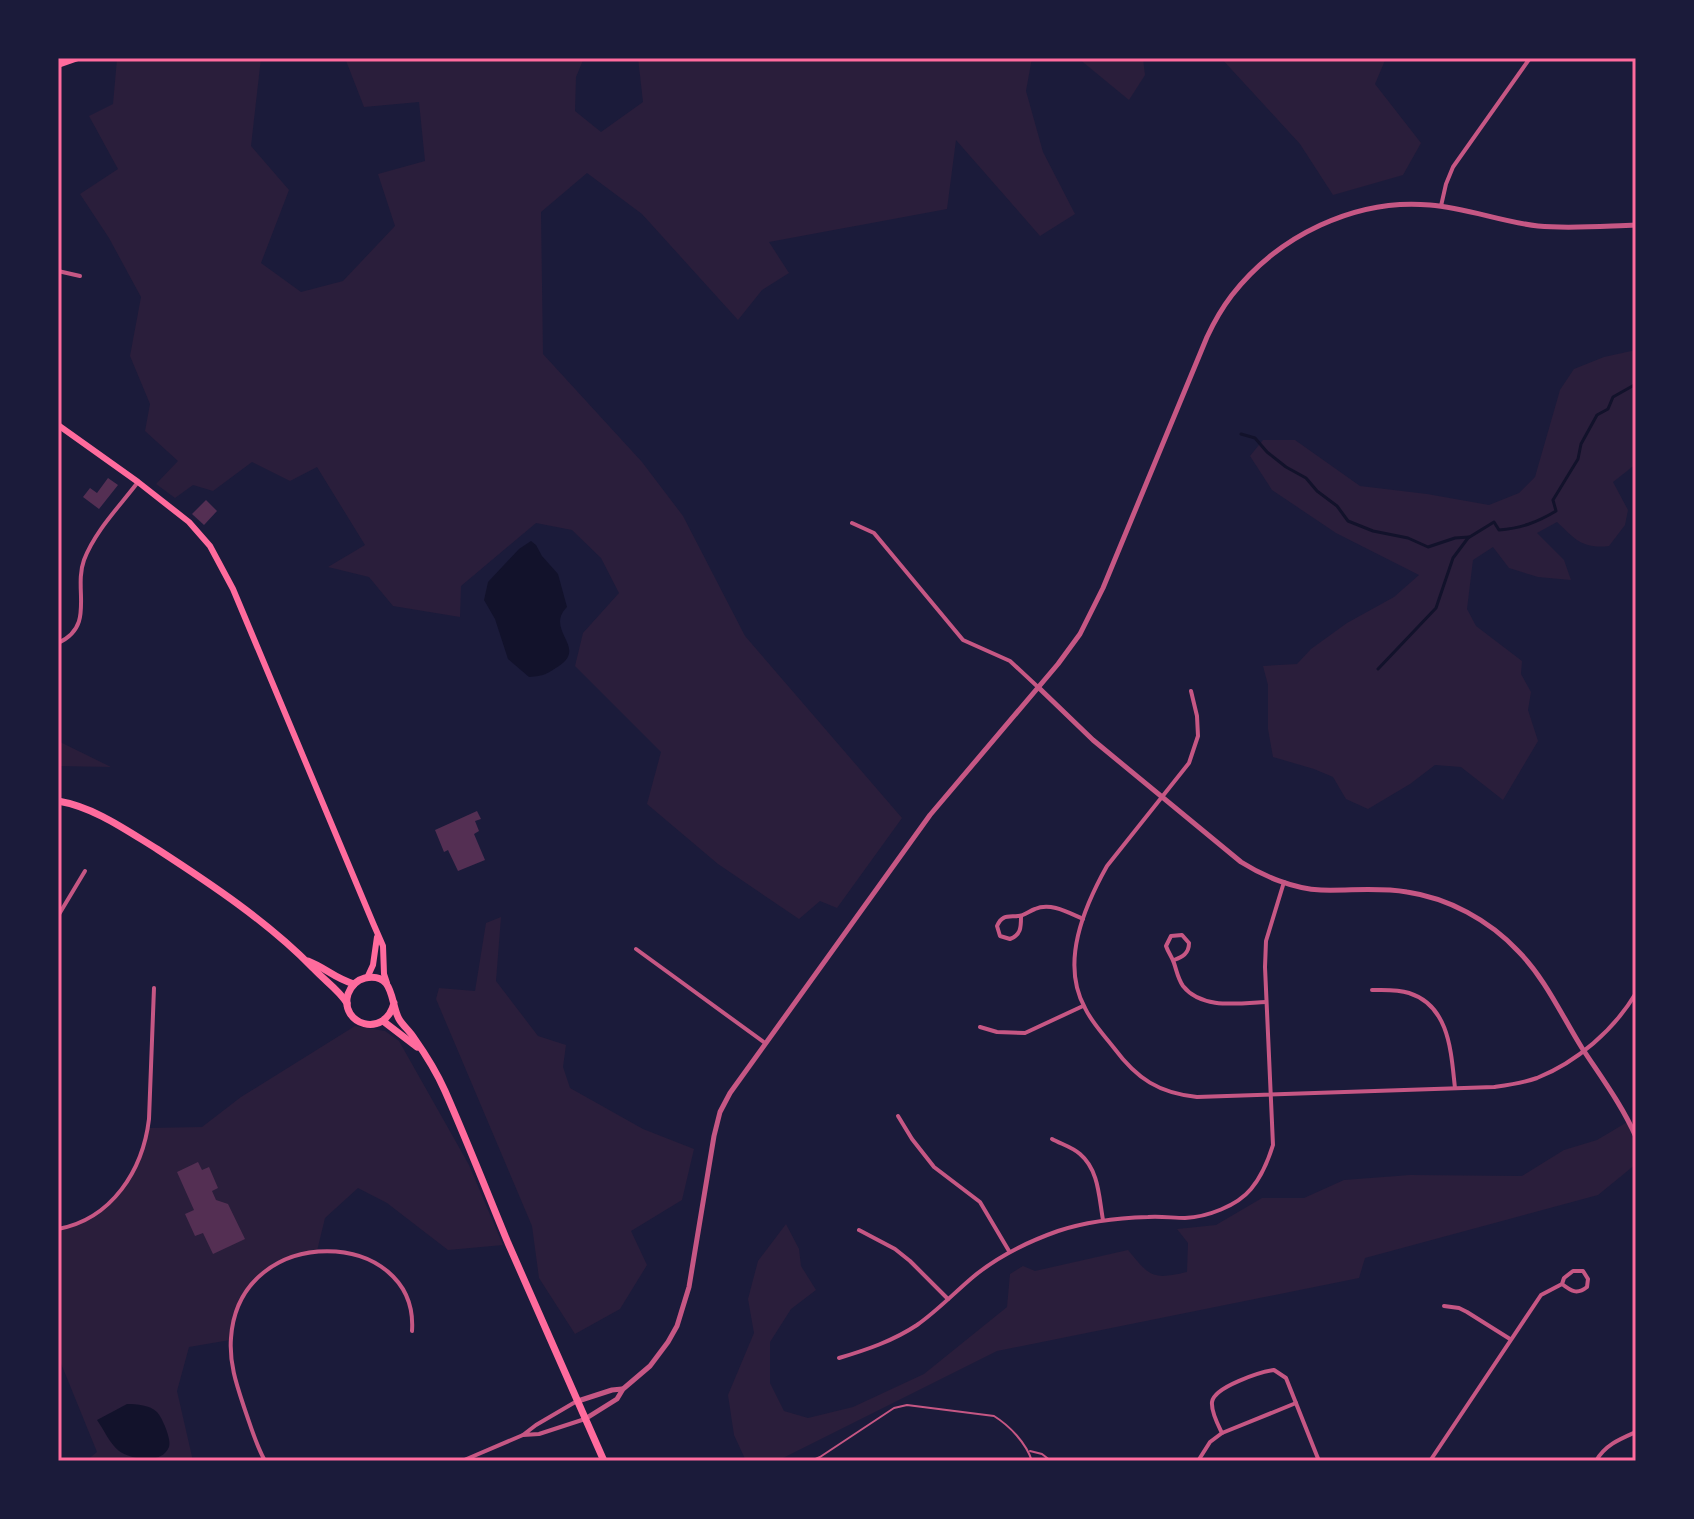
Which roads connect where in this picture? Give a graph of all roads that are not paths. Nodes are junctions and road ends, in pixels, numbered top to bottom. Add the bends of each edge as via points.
1 (78, 58) edge
2 (1530, 58) edge
3 (58, 65) edge
4 (1441, 206) junction
5 (1636, 225) edge
6 (58, 271) edge
7 (80, 276) dead end
8 (58, 425) edge
9 (138, 482) junction
10 (852, 523) dead end
11 (58, 643) edge
12 (1039, 688) junction
13 (1191, 691) dead end
14 (1162, 797) junction
15 (58, 801) edge
16 (85, 871) dead end
17 (1285, 882) junction
18 (58, 916) edge
19 (1021, 917) junction
20 (1083, 919) junction
21 (377, 933) junction
22 (636, 949) dead end
23 (306, 960) junction
24 (1174, 960) junction
25 (367, 978) junction
26 (354, 984) junction
27 (389, 987) junction
28 (154, 988) dead end
29 (1372, 990) dead end
30 (1636, 993) edge
31 (1266, 1002) junction
32 (347, 1003) junction
33 (394, 1003) junction
34 (1083, 1006) junction
35 (383, 1021) junction
36 (980, 1027) dead end
37 (765, 1043) junction
38 (422, 1051) junction
39 (1584, 1051) junction
40 (1455, 1088) junction
41 (1270, 1094) junction
42 (898, 1116) dead end
43 (1636, 1137) edge
44 (1052, 1139) dead end
45 (1103, 1220) junction
46 (58, 1229) edge
47 (859, 1230) dead end
48 (1009, 1251) junction
49 (1562, 1284) junction
50 (948, 1299) junction
51 (1444, 1306) dead end
52 (412, 1331) dead end
53 (1510, 1339) junction
54 (839, 1358) dead end
55 (623, 1389) junction
56 (577, 1401) junction
57 (1296, 1403) junction
58 (585, 1419) junction
59 (1636, 1432) edge
60 (1222, 1433) junction
61 (523, 1435) junction
62 (1028, 1451) junction
63 (265, 1461) edge
64 (462, 1461) edge
65 (604, 1461) edge
66 (811, 1461) edge
67 (1032, 1461) edge
68 (1051, 1461) edge
69 (1198, 1461) edge
70 (1319, 1461) edge
71 (1430, 1461) edge
72 (1596, 1461) edge

1 - 3 main road
2 - 4 street via 1453,167
4 - 5 street via 1538,226
4 - 12 street via 1379,207 1322,225 1272,255 1231,296 1207,337 1095,605
6 - 7 street
8 - 9 main road
9 - 11 street via 83,562 79,625
9 - 21 main road via 196,530 222,567
10 - 12 street via 874,533 963,640 1010,661
12 - 14 street
12 - 37 street via 942,800
13 - 14 street via 1198,736 1189,763
14 - 17 street via 1241,862
14 - 20 street via 1107,866
15 - 23 main road via 85,808 179,863
16 - 18 street
17 - 31 street via 1266,941
17 - 39 street via 1317,890 1407,892 1468,913 1519,951
19 - 19 street via 1000,920 1000,936 1018,935
19 - 20 street via 1038,907 1054,907
20 - 34 street via 1074,963
21 - 25 main road
21 - 27 main road
22 - 37 street
23 - 26 main road
23 - 32 main road
24 - 24 street via 1188,951 1182,935 1167,942
24 - 31 street via 1185,989 1199,998 1218,1004
25 - 26 main road
25 - 27 main road
26 - 32 main road
27 - 33 main road
28 - 46 street via 149,1119 141,1159 107,1205
29 - 40 street via 1410,993 1433,1008 1449,1036
30 - 39 street via 1615,1023
31 - 41 street
32 - 35 main road via 357,1021
33 - 35 main road
33 - 38 main road
34 - 36 street via 1025,1033
34 - 41 street via 1127,1065 1158,1088 1197,1097
35 - 38 main road
37 - 55 street via 716,1123 681,1315 654,1361
38 - 56 main road via 445,1091
39 - 40 street via 1536,1078
39 - 43 street
40 - 41 street
41 - 45 street via 1273,1145 1266,1166 1243,1196 1188,1218
42 - 48 street via 934,1167 980,1202
44 - 45 street via 1091,1166
45 - 48 street
47 - 50 street via 895,1249
48 - 50 street
49 - 49 street via 1576,1270 1589,1281 1579,1292
49 - 53 street via 1541,1295
50 - 54 street via 895,1339
51 - 53 street via 1467,1312
52 - 63 street via 404,1292 394,1278 347,1252 306,1252 260,1275 245,1293 230,1340 231,1366
53 - 71 street
55 - 56 street
55 - 58 street via 617,1399
56 - 58 main road
56 - 61 street
57 - 60 street
57 - 60 street via 1286,1378 1265,1371 1215,1394 1213,1411
57 - 70 street
58 - 61 street
58 - 65 main road
59 - 72 street via 1611,1444
60 - 69 street
61 - 64 street
62 - 66 lane via 994,1416 907,1405
62 - 67 lane
62 - 68 lane

